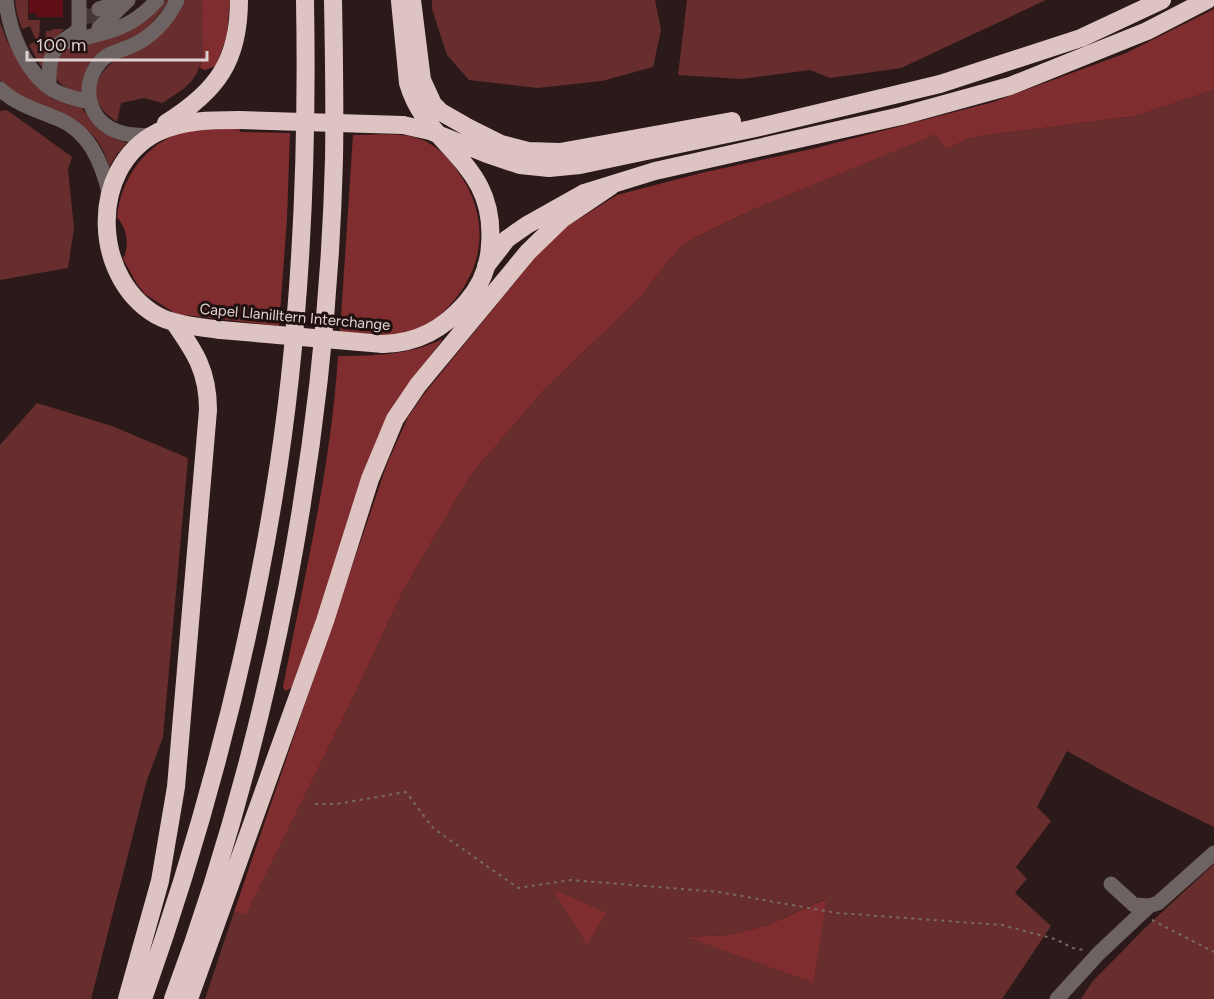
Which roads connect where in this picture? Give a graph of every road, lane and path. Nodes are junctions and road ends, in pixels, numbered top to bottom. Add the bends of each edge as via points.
1 (6, 0) edge
2 (127, 0) edge
3 (157, 0) edge
4 (177, 0) edge
5 (239, 0) edge
6 (305, 0) edge
7 (333, 0) edge
8 (400, 0) edge
9 (412, 0) edge
10 (1162, 0) edge
11 (1207, 0) edge
12 (87, 15) edge
13 (60, 43) junction
14 (49, 86) junction
15 (0, 89) edge
16 (883, 99) junction
17 (89, 102) junction
18 (440, 135) junction
19 (152, 136) junction
20 (611, 186) junction
21 (110, 196) junction
22 (486, 266) junction
23 (469, 300) junction
24 (174, 322) junction
25 (418, 385) junction
26 (315, 804) dead end
27 (1214, 853) edge
28 (1111, 884) dead end
29 (1144, 910) junction
30 (1214, 951) edge
31 (1099, 953) junction
32 (127, 999) edge
33 (143, 999) edge
34 (173, 999) edge
35 (189, 999) edge
36 (1057, 999) edge

1 - 14 lane via 17,42 33,71
2 - 12 lane
2 - 12 lane
3 - 13 lane via 136,20 119,29
4 - 17 lane via 147,37 101,60 88,87
5 - 19 highway via 237,37 223,71 197,101
6 - 33 highway via 307,90 301,254 274,493 248,632 215,770
7 - 34 highway via 334,161 328,254 317,382 299,513 246,765
8 - 18 highway via 411,94
9 - 16 highway via 422,80 433,104 487,138 521,149 579,150 786,111
10 - 16 highway via 1081,38 981,72
11 - 20 highway via 1147,31 1010,86 890,119 655,171
12 - 13 lane
13 - 14 lane via 52,53
14 - 17 lane
15 - 21 lane via 25,106 79,131 92,146 104,171
16 - 18 highway via 564,167 507,161
17 - 19 lane via 96,117 108,128
18 - 19 highway, Capel Llanilltern Interchange, bridge via 403,125 239,120 188,123
18 - 22 highway, Capel Llanilltern Interchange via 471,171 484,195 491,235
19 - 21 highway, Capel Llanilltern Interchange via 127,160
20 - 22 highway via 584,193 526,225 507,239
20 - 25 highway via 562,219 536,244
21 - 24 highway, Capel Llanilltern Interchange via 108,244 122,279 142,304
22 - 23 highway, Capel Llanilltern Interchange
23 - 24 highway, Capel Llanilltern Interchange, bridge via 430,334 383,344 221,330
23 - 25 highway
24 - 32 highway via 201,363 208,410 176,787 160,881
25 - 35 highway via 395,419 370,479 321,632
26 - 31 path via 406,792 434,828 518,888 571,880 719,892 837,913 1002,925
27 - 29 lane via 1158,903
28 - 29 lane
29 - 30 path
29 - 31 lane
31 - 36 lane

